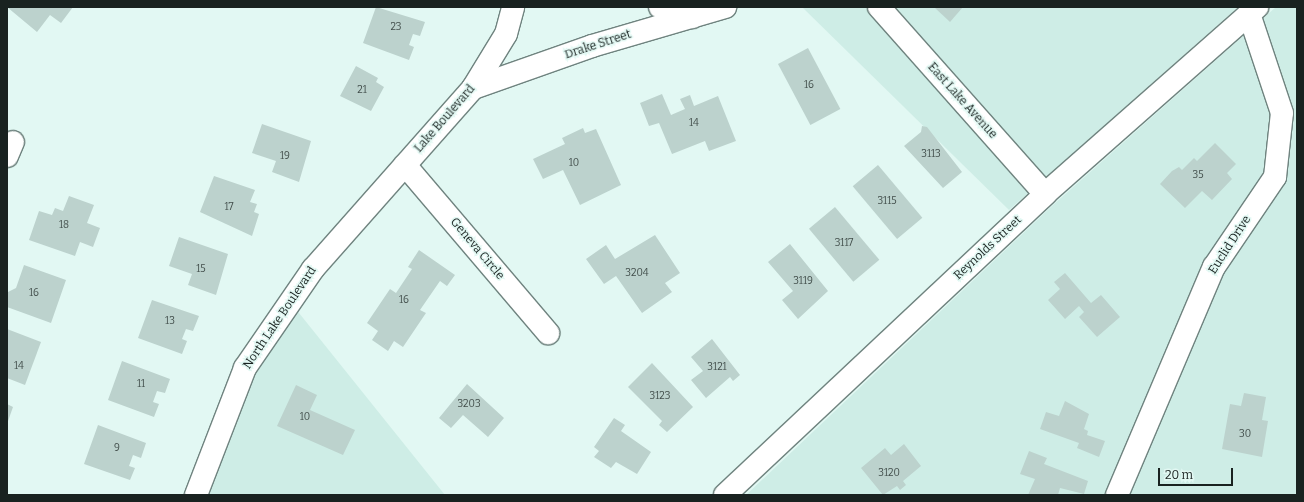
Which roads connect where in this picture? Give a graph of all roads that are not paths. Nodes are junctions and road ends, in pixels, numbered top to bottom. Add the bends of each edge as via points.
1 (513, 7) edge
2 (660, 7) edge
3 (725, 7) edge
4 (879, 7) edge
5 (1253, 11) edge
6 (692, 16) junction
7 (473, 88) junction
8 (405, 165) junction
9 (1045, 194) junction
10 (548, 333) dead end
11 (196, 495) edge
12 (725, 495) edge
13 (1117, 495) edge

1 - 7 street, Lake Boulevard via 506,34
2 - 6 street
3 - 6 street, Drake Street
4 - 9 street, East Lake Avenue
5 - 9 street, Reynolds Street
5 - 13 street, Euclid Drive via 1282,113 1275,177 1214,267
6 - 7 street, Drake Street via 592,46
7 - 8 street, Lake Boulevard
8 - 10 street, Geneva Circle
8 - 11 street, North Lake Boulevard via 313,269 244,368
9 - 12 street, Reynolds Street

